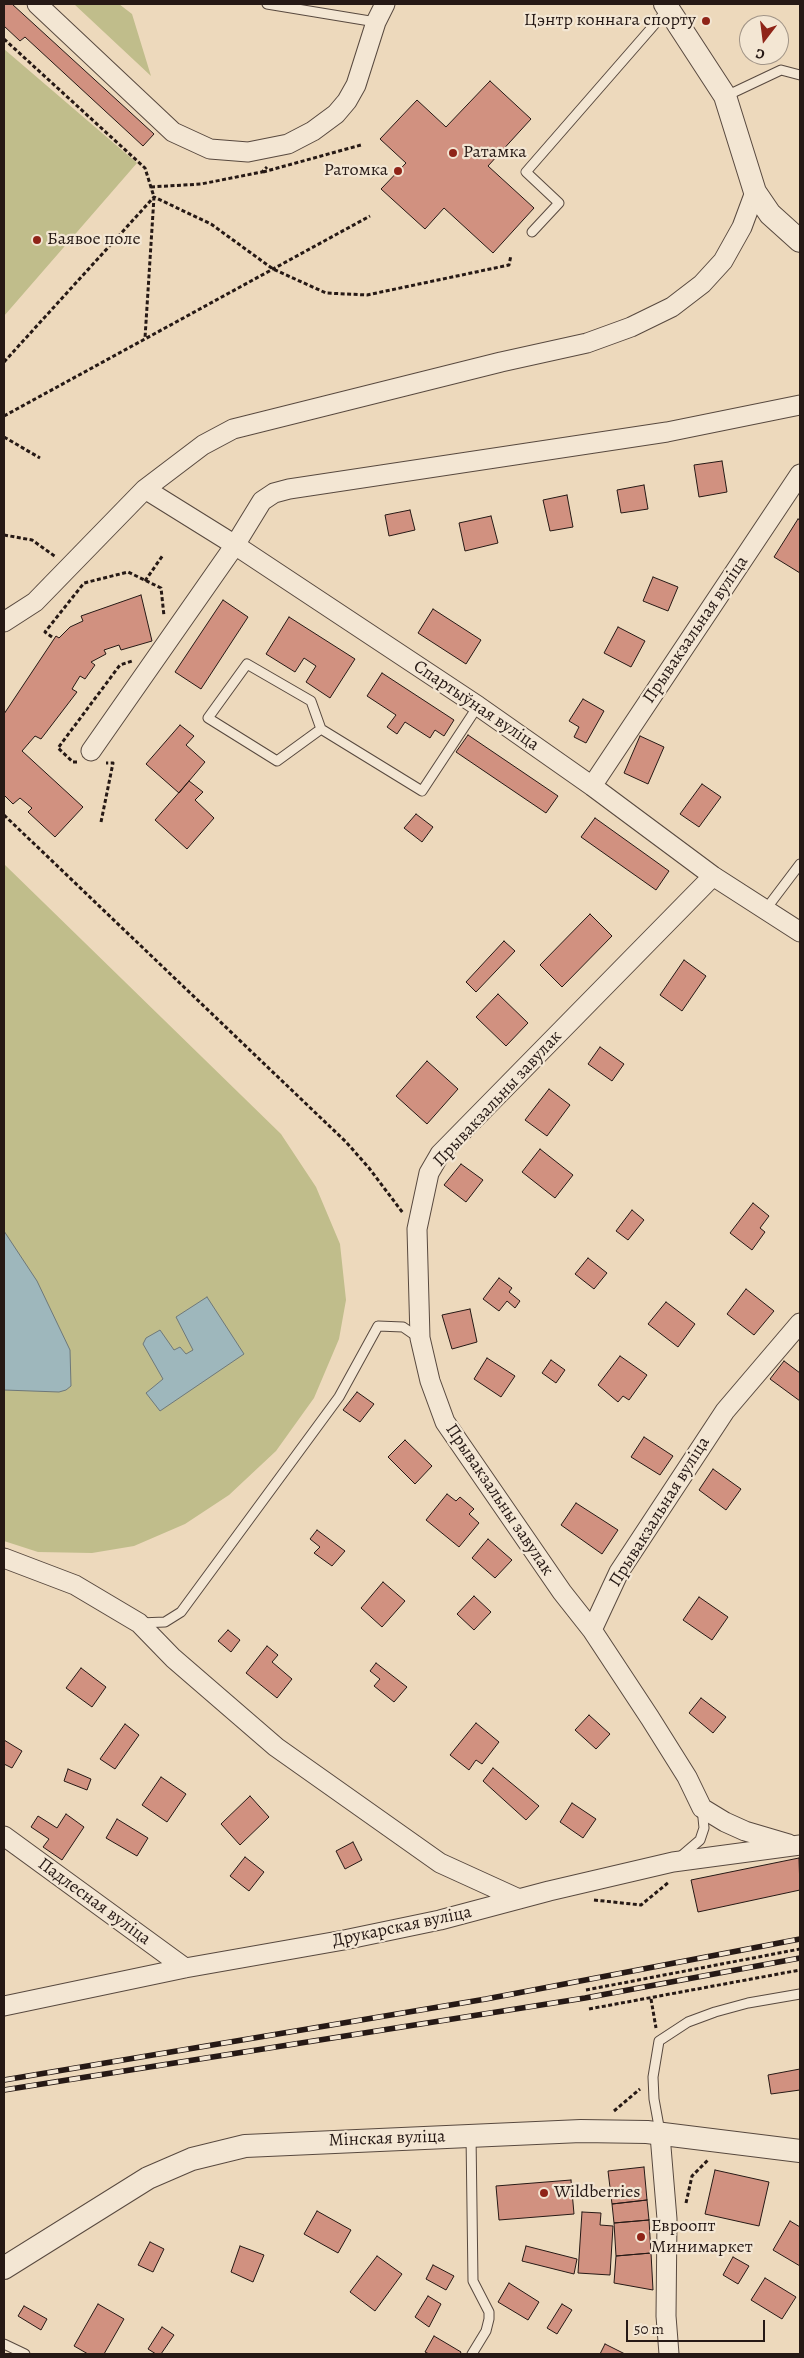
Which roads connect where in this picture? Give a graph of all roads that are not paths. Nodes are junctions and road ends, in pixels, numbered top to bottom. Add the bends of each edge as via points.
1 (37, 4) edge
2 (268, 4) edge
3 (385, 4) edge
4 (666, 6) edge
5 (376, 22) junction
6 (800, 75) edge
7 (725, 96) junction
8 (756, 192) junction
9 (532, 232) dead end
10 (800, 240) edge
11 (800, 406) edge
12 (800, 474) edge
13 (145, 489) junction
14 (235, 545) junction
15 (4, 622) edge
16 (478, 706) junction
17 (321, 729) junction
18 (90, 758) road end
19 (592, 786) junction
20 (800, 864) edge
21 (713, 876) junction
22 (766, 909) junction
23 (800, 932) edge
24 (800, 1323) edge
25 (420, 1338) junction
26 (4, 1558) edge
27 (140, 1623) junction
28 (592, 1630) junction
29 (702, 1808) junction
30 (4, 1836) edge
31 (798, 1845) edge
32 (673, 1862) junction
33 (519, 1900) junction
34 (185, 1968) junction
35 (800, 1994) edge
36 (4, 2006) edge
37 (471, 2135) junction
38 (660, 2135) junction
39 (800, 2151) edge
40 (4, 2268) edge
41 (4, 2344) edge
42 (24, 2354) edge
43 (472, 2354) edge
44 (669, 2354) edge

1 - 5 street via 173,132 210,149 228,152 248,152 288,144 326,123 347,101 356,85
2 - 5 lane
3 - 5 street
4 - 7 street
4 - 9 lane via 526,172 559,203
6 - 7 lane via 780,70
7 - 8 street
8 - 10 street via 770,214
8 - 13 street via 723,261 702,284 672,307 631,327 587,343 233,429 203,445
11 - 14 street via 668,432 289,489 262,501
12 - 19 street, Прывакзальная вуліца
13 - 14 street, Спартыўная вуліца
13 - 15 street via 35,602
14 - 16 street, Спартыўная вуліца
14 - 18 street
16 - 17 lane via 422,791
16 - 19 street, Спартыўная вуліца
17 - 17 lane via 311,702 247,664 208,718 277,761
19 - 21 street, Спартыўная вуліца
20 - 22 lane
21 - 22 street, Спартыўная вуліца
21 - 25 street, Прывакзальны завулак via 440,1154 429,1173 417,1230
22 - 23 street, Спартыўная вуліца
24 - 28 street, Прывакзальная вуліца via 725,1411 619,1572
25 - 27 lane via 403,1327 378,1326 339,1396 181,1612 165,1622
25 - 28 street, Прывакзальны завулак via 430,1381 445,1422 562,1592
26 - 27 street via 74,1586
27 - 33 street via 173,1658 276,1747 440,1863
28 - 29 street via 687,1777
29 - 31 street via 745,1831
29 - 32 lane via 704,1828 700,1840
30 - 34 street, Падлесная вуліца
31 - 32 street, Друкарская вуліца
32 - 33 street, Друкарская вуліца
33 - 34 street, Друкарская вуліца via 344,1940
34 - 36 street, Друкарская вуліца
35 - 38 lane via 715,2012 688,2022 659,2041 653,2076
37 - 38 street, Мінская вуліца via 582,2131
37 - 40 street, Мінская вуліца via 274,2143 216,2152 148,2178
37 - 43 lane via 473,2281 489,2312 486,2331
38 - 39 street, Мінская вуліца
38 - 44 street via 666,2219
41 - 42 lane

